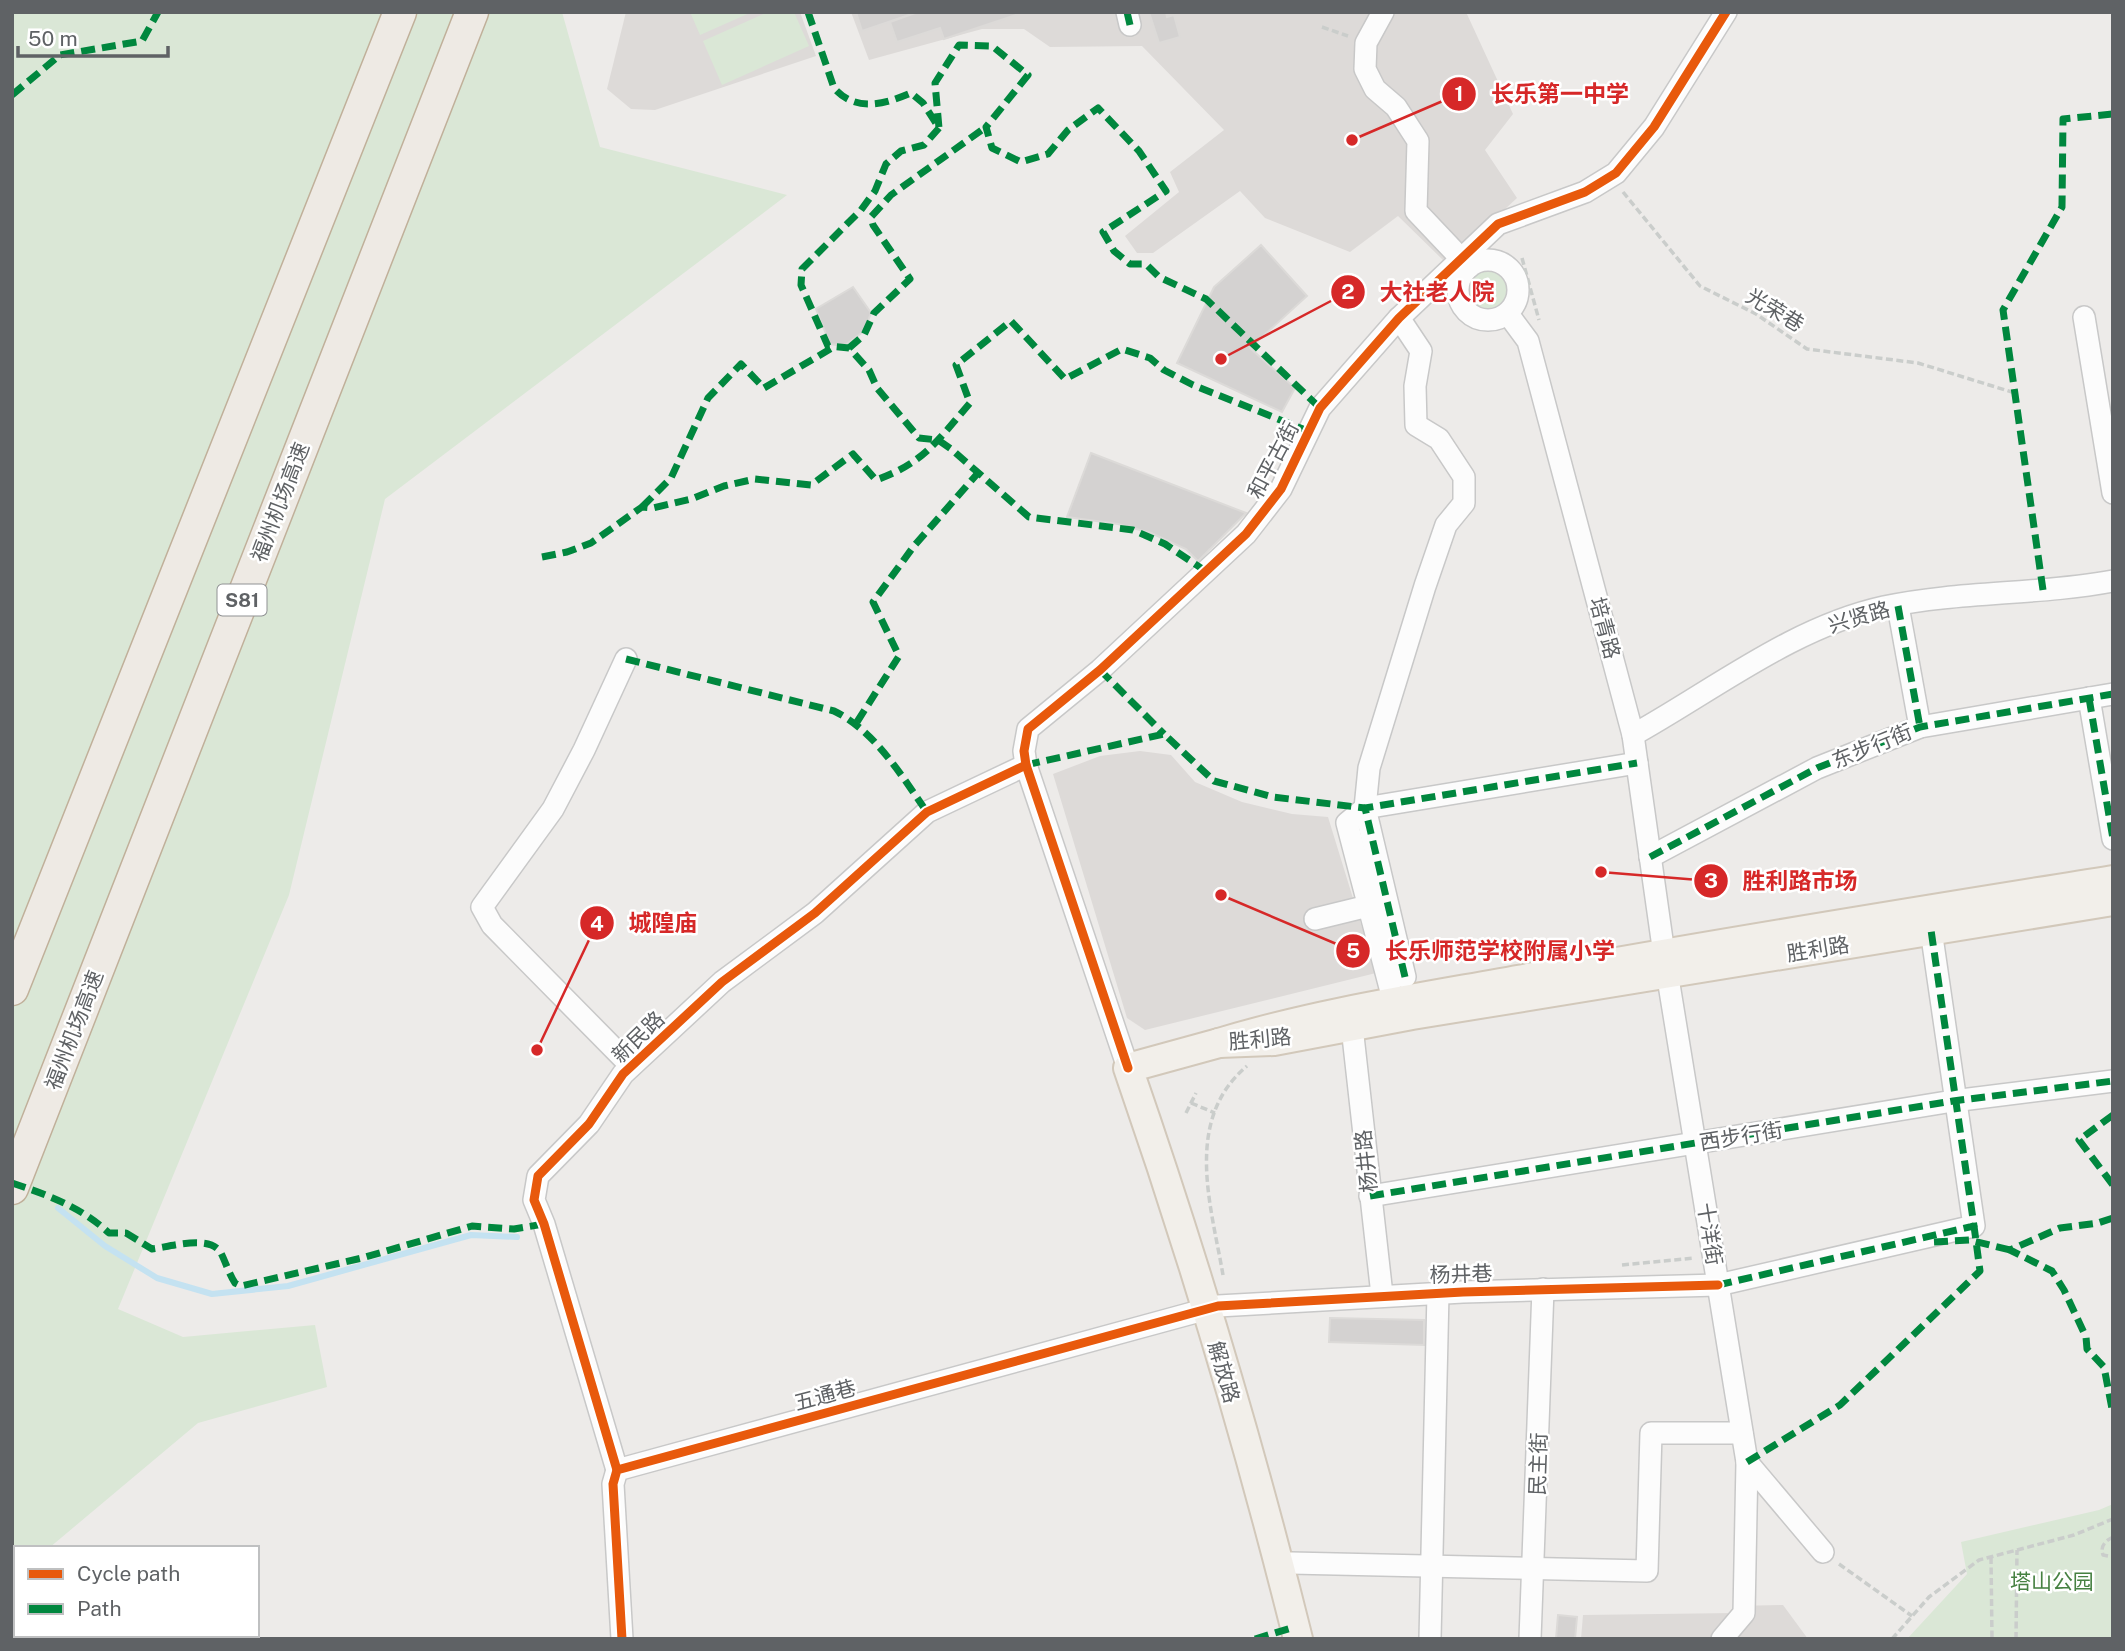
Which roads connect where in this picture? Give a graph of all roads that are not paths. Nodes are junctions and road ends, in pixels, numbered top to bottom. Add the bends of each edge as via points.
1 (400, 12) edge
2 (472, 12) edge
3 (1383, 12) edge
4 (1726, 12) edge
5 (1465, 264) junction
6 (1508, 314) junction
7 (2084, 317) dead end
8 (1399, 318) junction
9 (2113, 493) edge
10 (2113, 581) edge
11 (1898, 606) junction
12 (626, 659) dead end
13 (2113, 694) edge
14 (2090, 698) junction
15 (1920, 727) junction
16 (1633, 735) junction
17 (1637, 763) junction
18 (1026, 765) junction
19 (1365, 808) junction
20 (2113, 839) edge
21 (1650, 857) junction
22 (2113, 880) edge
23 (2113, 901) edge
24 (1368, 906) junction
25 (1315, 919) dead end
26 (1931, 930) junction
27 (1665, 963) junction
28 (1405, 977) dead end
29 (12, 989) edge
30 (1394, 1003) junction
31 (1352, 1027) junction
32 (1219, 1044) junction
33 (631, 1066) junction
34 (1128, 1068) junction
35 (2113, 1081) edge
36 (1953, 1101) junction
37 (1695, 1144) junction
38 (12, 1188) edge
39 (1370, 1196) junction
40 (1718, 1285) junction
41 (1543, 1289) junction
42 (1438, 1293) junction
43 (1381, 1295) junction
44 (1218, 1307) junction
45 (1742, 1433) junction
46 (1747, 1462) junction
47 (617, 1469) junction
48 (1823, 1552) road end
49 (1291, 1563) dead end
50 (1432, 1567) junction
51 (1534, 1570) junction
52 (622, 1639) edge
53 (1298, 1639) edge
54 (1430, 1639) edge
55 (1530, 1639) edge
56 (1722, 1639) edge

1 - 29 highway
2 - 38 highway, 福州机场高速 / S81
3 - 5 street via 1366,43 1365,69 1374,89 1396,107 1418,141 1416,211
4 - 5 street, 和平古街 via 1654,127 1611,176 1585,192 1498,225
5 - 6 street via 1458,293 1465,310 1491,321
5 - 6 street via 1496,260 1511,270 1519,288
5 - 8 street, 和平古街
6 - 16 street, 培青路 via 1528,341
7 - 9 street
8 - 18 street, 和平古街 via 1320,408 1281,489 1246,534 1100,670 1028,729
8 - 19 street via 1421,351 1415,386 1416,425 1439,439 1464,477 1464,503 1446,525 1425,586 1369,768
10 - 11 street, 兴贤路
11 - 15 street
11 - 16 street, 兴贤路 via 1816,629
12 - 33 street via 553,808 482,907 492,925
13 - 14 street, 东步行街
14 - 15 street, 东步行街
14 - 20 street
15 - 21 street, 东步行街 via 1817,768
16 - 17 street, 培青路
17 - 19 street
17 - 21 street, 培青路
18 - 33 street, 新民路 via 927,812 815,913 722,982
18 - 34 street
19 - 24 street via 1347,823
19 - 28 street
21 - 27 street, 培青路
22 - 27 main road, 胜利路
23 - 26 main road, 胜利路
24 - 25 street
24 - 30 street
26 - 27 main road, 胜利路
26 - 36 street
27 - 30 main road, 胜利路
27 - 31 main road, 胜利路
27 - 37 street, 十洋街
30 - 32 main road, 胜利路 via 1273,1027
31 - 32 main road, 胜利路 via 1275,1041
31 - 39 street, 杨井路
32 - 34 main road
33 - 47 street, 新民路 via 589,1124 538,1177 534,1200
34 - 44 main road, 解放路
35 - 36 street, 西步行街
36 - 37 street, 西步行街
36 - 40 street, 杨井巷 via 1974,1226
37 - 39 street, 西步行街
37 - 40 street, 十洋街
39 - 43 street, 杨井路
40 - 41 street, 杨井巷
40 - 45 street, 十洋街
41 - 42 street, 杨井巷
41 - 51 street, 民主街
42 - 43 street, 杨井巷
42 - 50 street
43 - 44 street, 杨井巷
44 - 47 street, 五通巷
44 - 53 main road, 解放路
45 - 46 street, 十洋街
45 - 51 street via 1651,1433 1647,1571
46 - 48 street
46 - 56 street, 十洋街 via 1744,1613
47 - 52 street via 612,1484
49 - 50 street
50 - 51 street
50 - 54 street
51 - 55 street, 民主街

